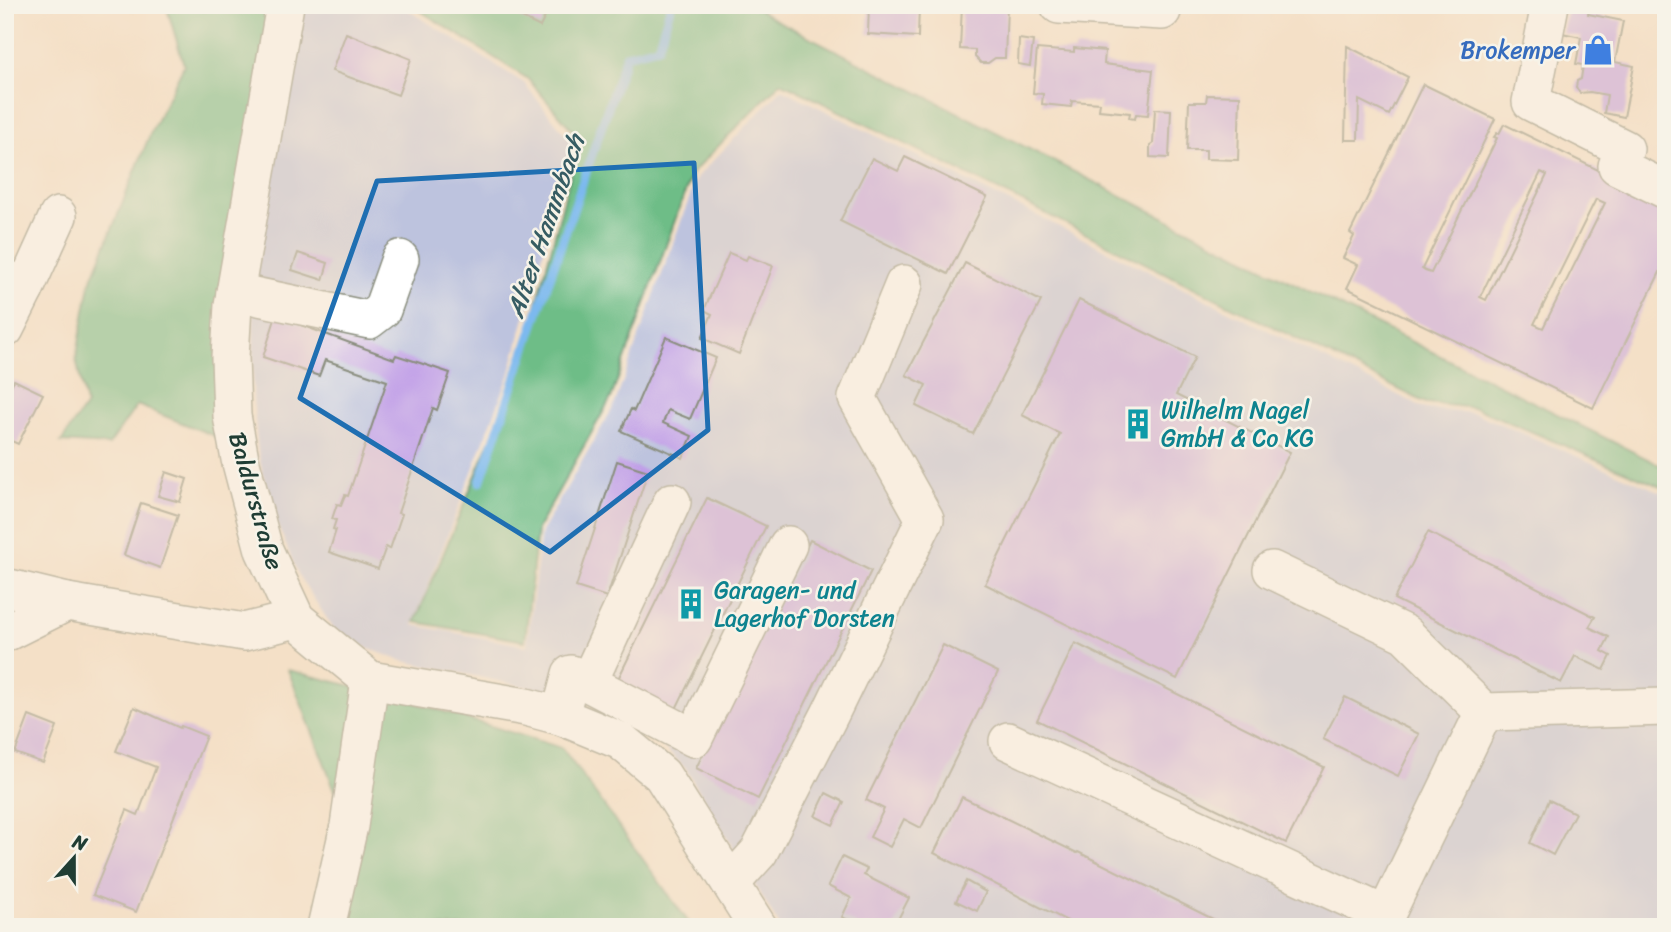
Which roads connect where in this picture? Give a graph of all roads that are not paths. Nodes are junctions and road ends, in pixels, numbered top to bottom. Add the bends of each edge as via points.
1 (285, 5) edge
2 (1059, 5) edge
3 (1162, 5) edge
4 (1550, 5) edge
5 (1666, 190) edge
6 (58, 216) dead end
7 (400, 259) dead end
8 (15, 283) edge
9 (904, 284) dead end
10 (235, 292) junction
11 (5, 329) edge
12 (672, 502) dead end
13 (788, 545) dead end
14 (1272, 570) dead end
15 (5, 587) edge
16 (67, 602) junction
17 (296, 619) junction
18 (5, 633) edge
19 (369, 680) junction
20 (588, 683) junction
21 (1666, 707) edge
22 (1484, 712) junction
23 (560, 716) junction
24 (1008, 741) dead end
25 (731, 883) junction
26 (1383, 921) edge
27 (326, 927) edge
28 (758, 927) edge

1 - 10 street, Baldurstraße
2 - 3 street via 1162,11
4 - 5 street via 1531,102 1625,149 1617,166
6 - 8 street
7 - 10 street via 382,310 369,320
8 - 11 street
9 - 25 street via 857,398 925,519 759,852
10 - 17 street, Baldurstraße via 230,358 236,438 264,550
12 - 20 street
13 - 20 street via 694,738
14 - 22 street via 1405,634
15 - 16 street
16 - 17 street via 244,632
16 - 18 street
17 - 19 street, Baldurstraße
19 - 23 street
19 - 27 street via 349,826
20 - 23 street via 571,674
21 - 22 street
22 - 26 street
23 - 25 street via 621,741 662,775
24 - 26 street
25 - 28 street

